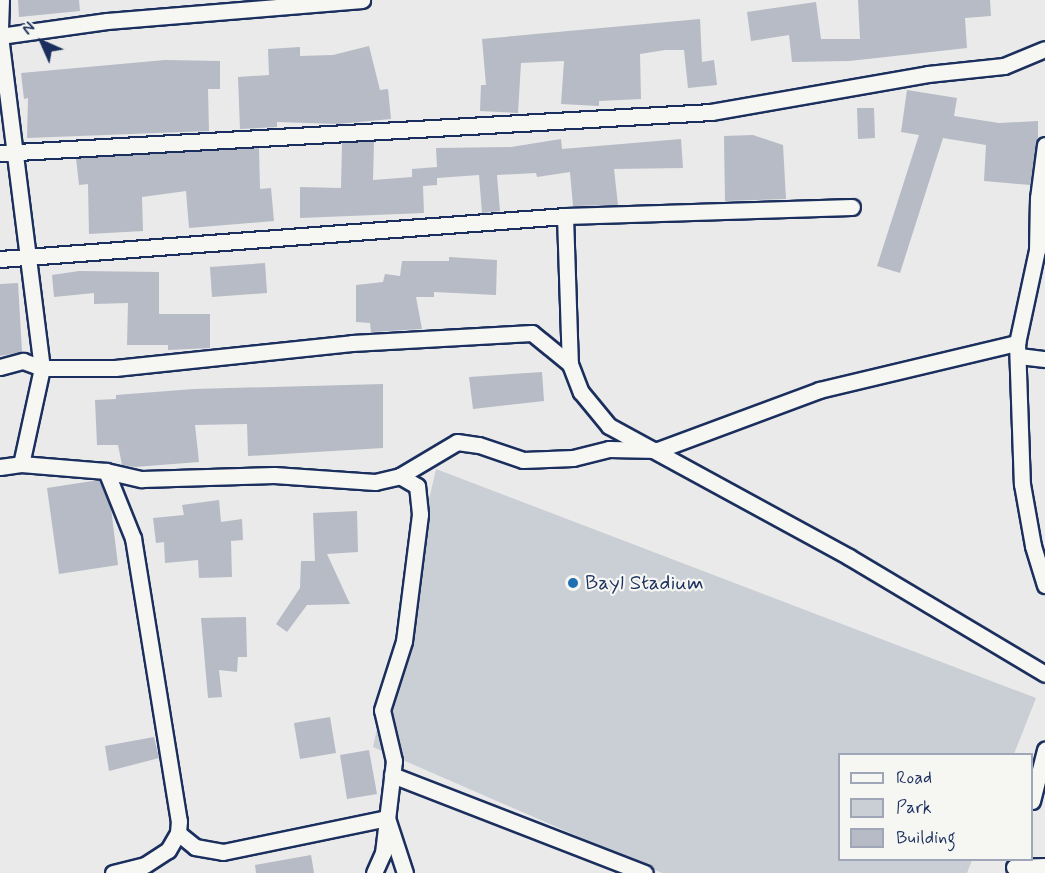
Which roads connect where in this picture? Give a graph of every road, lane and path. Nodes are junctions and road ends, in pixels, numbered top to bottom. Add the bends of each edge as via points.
1 (1, 0) edge
2 (362, 0) edge
3 (0, 36) edge
4 (1045, 49) edge
5 (1045, 145) edge
6 (17, 152) junction
7 (0, 153) edge
8 (852, 207) dead end
9 (565, 216) junction
10 (1041, 250) edge
11 (0, 259) edge
12 (29, 259) junction
13 (1018, 349) junction
14 (1045, 359) edge
15 (570, 364) junction
16 (0, 367) edge
17 (42, 368) junction
18 (658, 450) junction
19 (21, 464) junction
20 (0, 467) edge
21 (106, 471) junction
22 (400, 476) junction
23 (1045, 585) edge
24 (1045, 674) edge
25 (1045, 750) edge
26 (392, 775) junction
27 (1033, 797) edge
28 (387, 818) junction
29 (178, 833) junction
30 (1014, 866) edge
31 (1045, 866) edge
32 (112, 873) edge
33 (374, 873) edge
34 (405, 873) edge
35 (645, 873) edge

1 - 3 street
2 - 3 street via 106,21
3 - 6 street
4 - 6 street via 1004,66 711,112
5 - 10 street via 1038,198
6 - 7 street
6 - 12 street
8 - 9 street
9 - 12 street
9 - 15 street
10 - 13 street
11 - 12 street
12 - 17 street
13 - 14 street
13 - 18 street via 819,390
13 - 23 street via 1022,484 1033,546
15 - 17 street via 541,336 524,333 352,342 115,368
15 - 18 street via 581,392 609,426
16 - 17 street via 23,361
17 - 19 street
18 - 22 street via 609,449 573,458 523,460 457,442
18 - 24 street via 849,557
19 - 20 street
19 - 21 street
21 - 22 street via 142,479 175,480 274,475 375,482
21 - 29 street via 133,538 176,796
22 - 26 street via 417,486 420,514 404,641 382,710 394,761
25 - 27 street
26 - 28 street
26 - 35 street
28 - 29 street via 223,852 195,847
28 - 33 street via 383,853
28 - 34 street
29 - 32 street via 168,850 145,865
30 - 31 street

